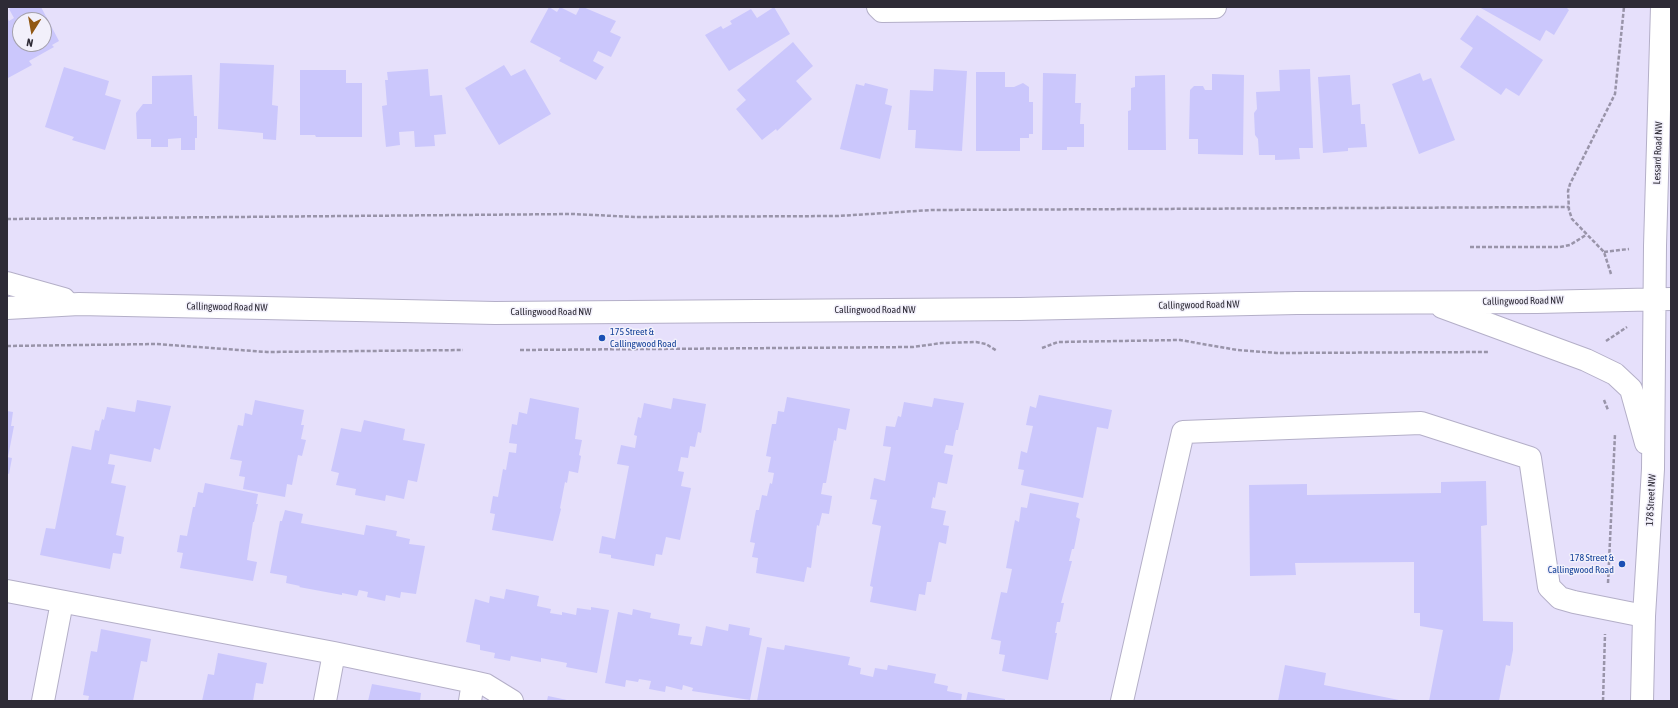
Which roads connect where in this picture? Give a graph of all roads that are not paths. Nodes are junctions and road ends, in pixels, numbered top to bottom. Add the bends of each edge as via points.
1 (878, 7) edge
2 (1215, 7) edge
3 (1662, 7) edge
4 (7, 283) edge
5 (1663, 299) edge
6 (1429, 302) junction
7 (79, 304) junction
8 (7, 308) edge
9 (1653, 469) junction
10 (7, 591) edge
11 (62, 602) junction
12 (1644, 616) junction
13 (334, 653) junction
14 (471, 692) edge
15 (43, 701) edge
16 (325, 701) edge
17 (512, 701) edge
18 (1122, 701) edge
19 (1642, 701) edge

1 - 2 main road via 882,11
3 - 5 main road, Lessard Road NW
4 - 7 main road, Callingwood Road NW
5 - 6 main road, Callingwood Road NW
5 - 9 main road, 178 Street NW
6 - 7 main road, Callingwood Road NW via 1012,309 495,313
6 - 9 main road via 1586,360 1615,374 1631,389
7 - 8 main road, Callingwood Road NW
9 - 12 main road, 178 Street NW
10 - 11 main road
11 - 13 main road
11 - 15 main road
12 - 18 main road via 1560,598 1549,587 1530,458 1421,423 1183,432
12 - 19 main road, 178 Street NW
13 - 14 main road
13 - 16 main road
14 - 17 main road via 486,685

